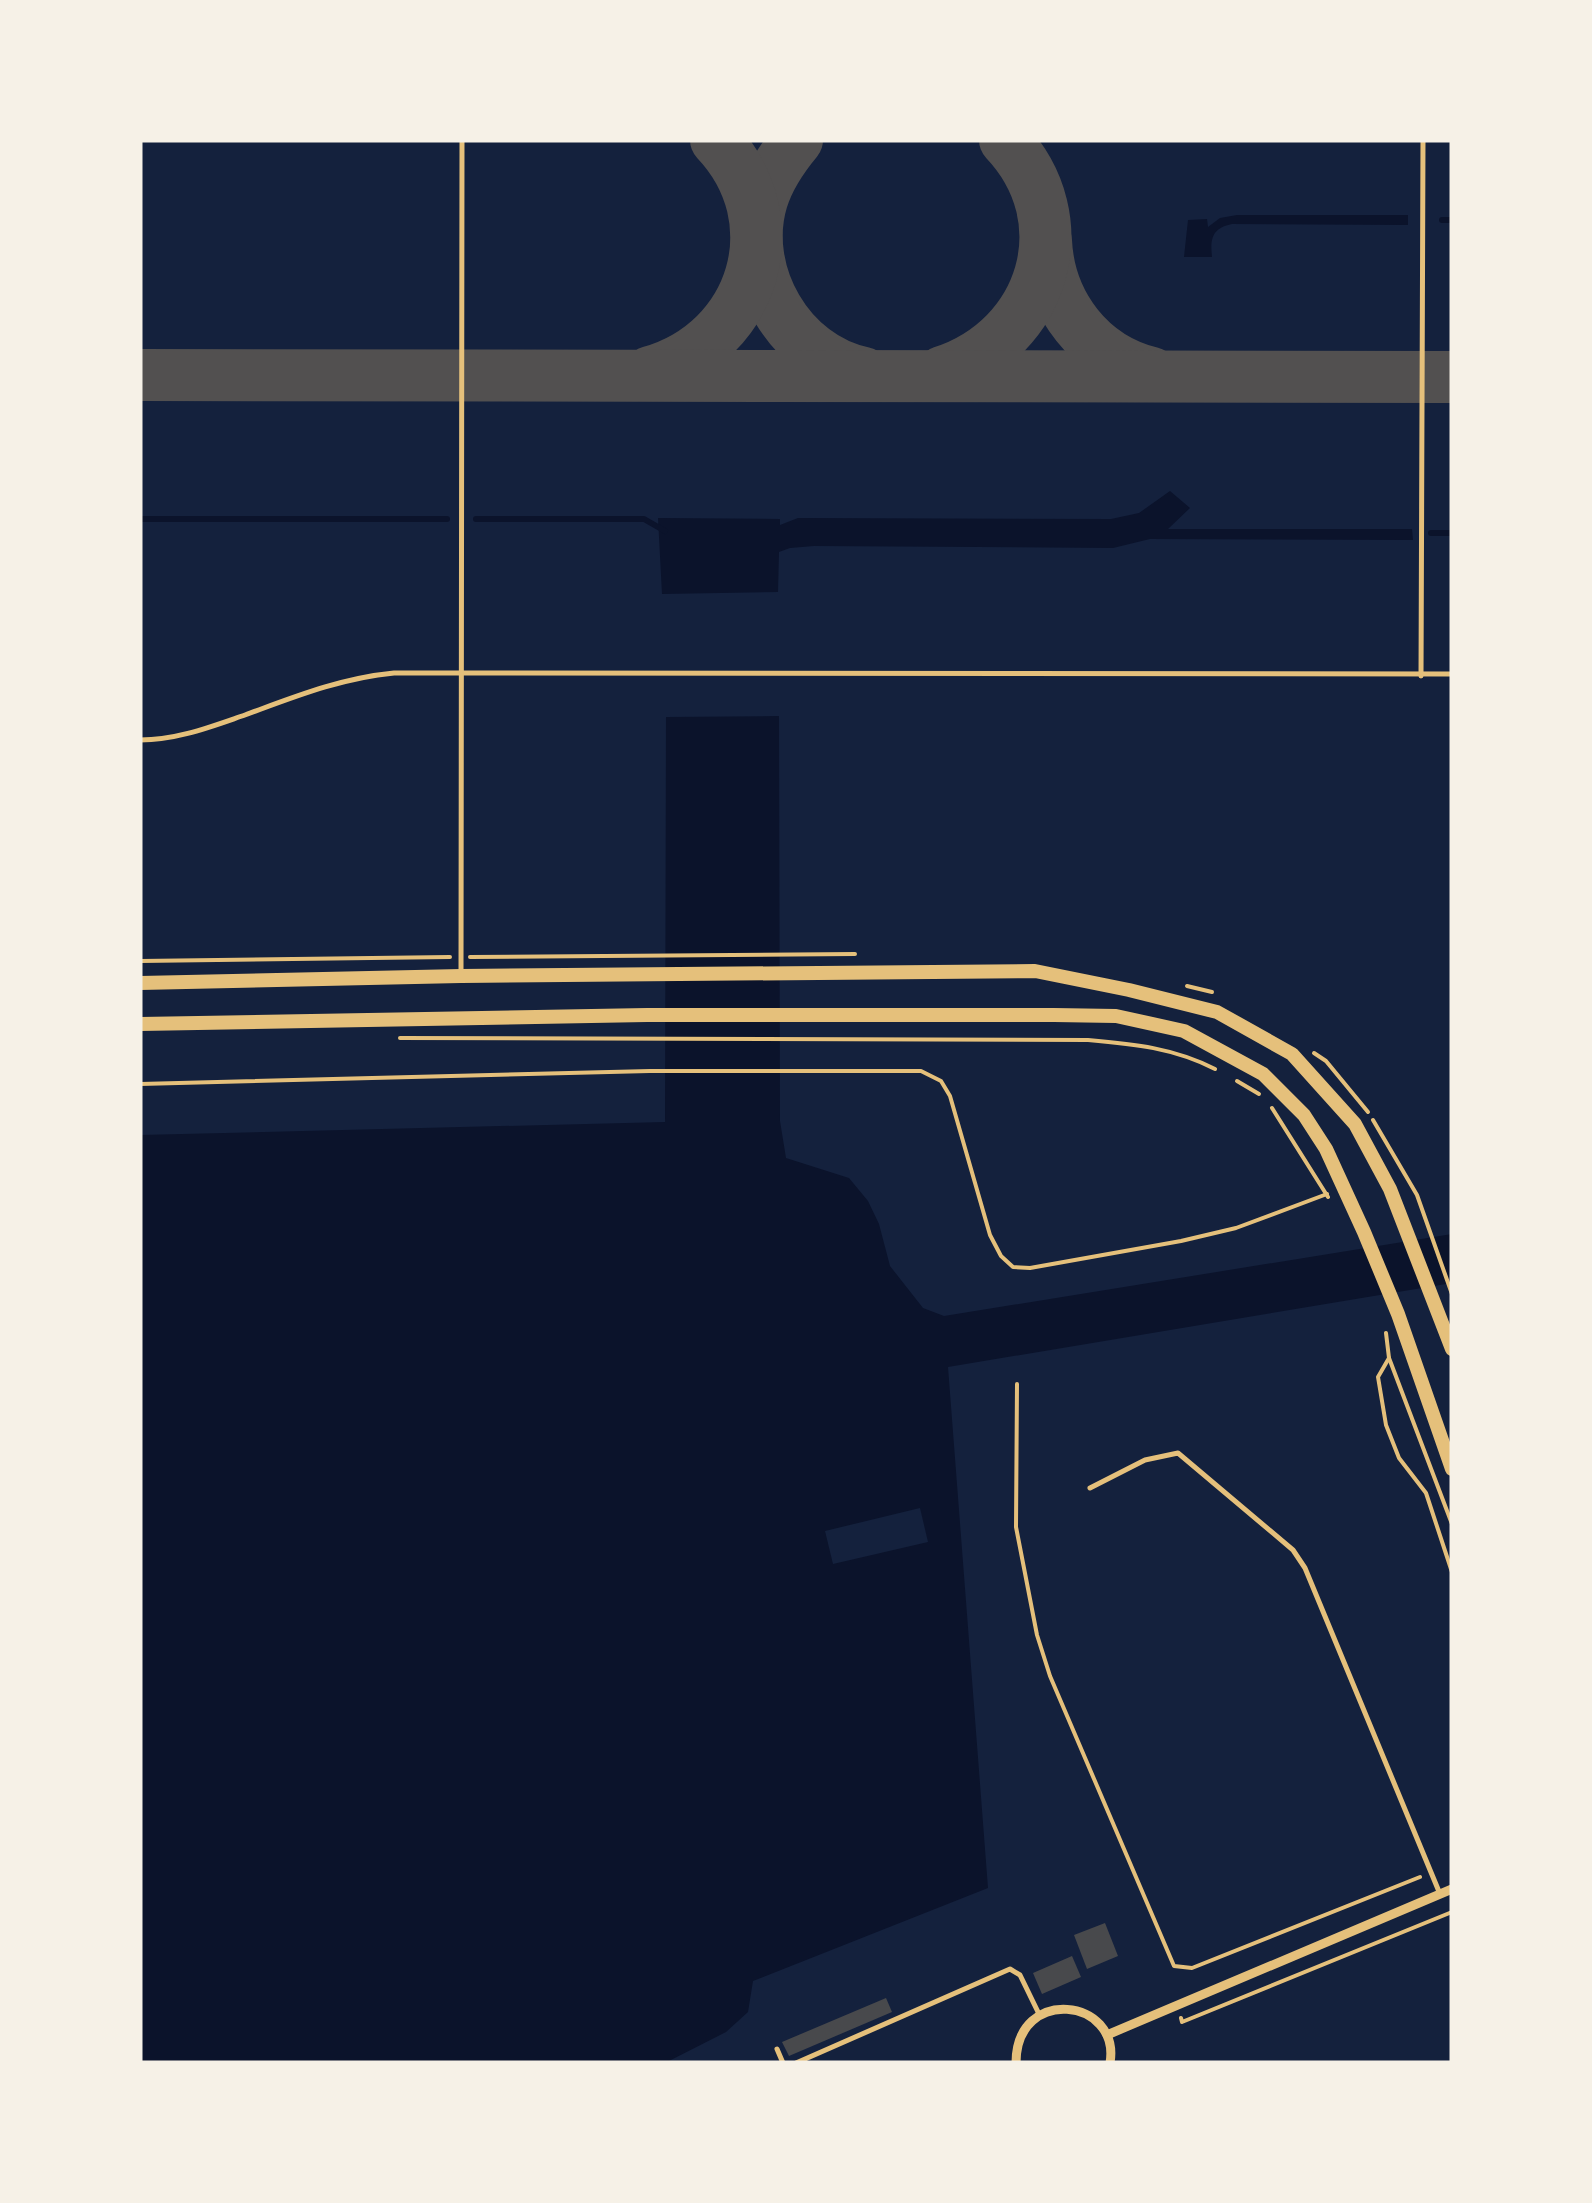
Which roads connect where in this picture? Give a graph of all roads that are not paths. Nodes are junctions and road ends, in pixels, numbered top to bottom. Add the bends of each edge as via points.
1 (462, 140) edge
2 (1423, 140) edge
3 (462, 672) junction
4 (1452, 674) edge
5 (1421, 676) junction
6 (140, 740) edge
7 (461, 976) junction
8 (140, 983) edge
9 (140, 1024) edge
10 (1452, 1349) edge
11 (1452, 1470) edge
12 (1090, 1488) dead end
13 (1452, 1889) edge
14 (1440, 1894) junction
15 (1039, 2014) junction
16 (1107, 2035) junction
17 (777, 2049) dead end
18 (784, 2063) edge
19 (796, 2063) edge
20 (1016, 2063) edge
21 (1110, 2063) edge

1 - 3 lane
2 - 5 lane
3 - 5 lane
3 - 6 lane via 358,677 195,732
3 - 7 lane
4 - 5 lane
7 - 8 main road
7 - 10 main road via 1034,972 1217,1012 1292,1054 1354,1124 1403,1220
9 - 11 main road via 1116,1016 1184,1031 1263,1074 1304,1115 1326,1149 1398,1314
12 - 14 lane via 1145,1460 1178,1453 1292,1550
13 - 14 street
14 - 16 street
15 - 16 street via 1077,2010
15 - 19 lane via 1020,1975 1010,1969
15 - 20 street via 1024,2028
16 - 21 street
17 - 18 lane

